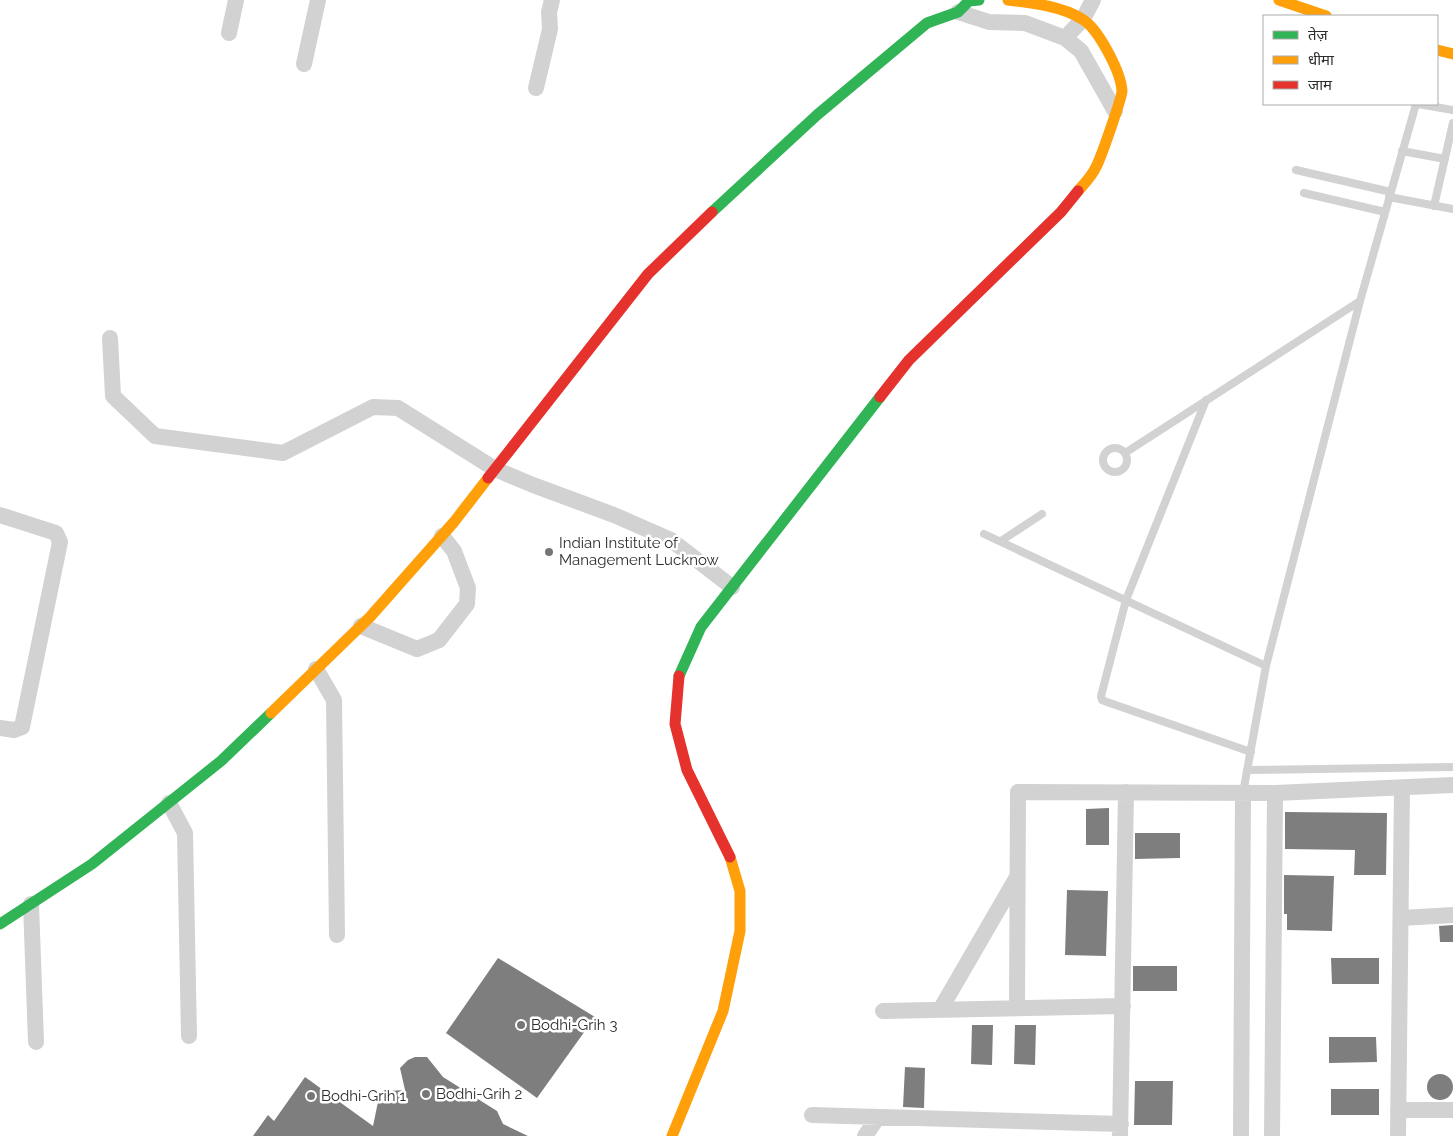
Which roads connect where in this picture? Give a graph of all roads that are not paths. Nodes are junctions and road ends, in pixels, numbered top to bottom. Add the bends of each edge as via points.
1 (236, 0) edge
2 (318, 0) edge
3 (552, 0) edge
4 (979, 0) edge
5 (1008, 0) edge
6 (1093, 0) edge
7 (1279, 0) edge
8 (1066, 5) edge
9 (958, 12) junction
10 (1323, 15) edge
11 (1083, 19) junction
12 (229, 33) dead end
13 (1065, 38) junction
14 (1438, 50) edge
15 (1453, 54) edge
16 (304, 64) dead end
17 (536, 88) dead end
18 (1417, 105) edge
19 (1423, 105) edge
20 (1453, 110) edge
21 (1115, 111) junction
22 (1453, 123) edge
23 (1402, 151) junction
24 (1445, 159) junction
25 (1296, 170) dead end
26 (1304, 193) dead end
27 (1390, 195) junction
28 (1434, 206) junction
29 (1453, 209) edge
30 (1385, 212) junction
31 (1360, 301) junction
32 (110, 338) dead end
33 (1206, 400) junction
34 (1125, 453) dead end
35 (496, 469) junction
36 (1042, 514) dead end
37 (0, 515) edge
38 (984, 534) dead end
39 (442, 536) junction
40 (1001, 542) junction
41 (732, 587) junction
42 (1126, 600) junction
43 (361, 626) junction
44 (1266, 666) junction
45 (316, 669) junction
46 (0, 728) edge
47 (1251, 752) junction
48 (1453, 767) edge
49 (1247, 770) junction
50 (1453, 785) edge
51 (1402, 788) junction
52 (1126, 792) junction
53 (1243, 793) junction
54 (1275, 794) junction
55 (170, 802) junction
56 (1018, 876) junction
57 (31, 904) junction
58 (1453, 915) edge
59 (1401, 918) junction
60 (0, 924) edge
61 (338, 935) dead end
62 (1123, 1006) junction
63 (1017, 1008) junction
64 (940, 1010) junction
65 (883, 1011) dead end
66 (189, 1036) dead end
67 (36, 1042) dead end
68 (1398, 1110) junction
69 (1453, 1110) edge
70 (812, 1115) dead end
71 (878, 1117) junction
72 (1040, 1129) edge
73 (1121, 1130) edge
74 (672, 1136) edge
75 (865, 1136) edge
76 (1241, 1136) edge
77 (1272, 1136) edge
78 (1398, 1136) edge

1 - 12 street
2 - 16 street
3 - 17 street via 550,29
4 - 9 street via 969,1
5 - 8 street
6 - 11 street
7 - 10 street
8 - 11 street
8 - 13 street
9 - 13 street via 989,22 1025,24
9 - 35 street via 927,23 817,115 648,274
11 - 13 street
11 - 21 street via 1100,39 1116,67 1122,92
13 - 21 street via 1081,51
14 - 15 street
18 - 23 lane
19 - 20 lane
21 - 41 street via 1096,168 1061,212 908,360
22 - 24 lane
23 - 24 lane
23 - 27 lane
24 - 28 lane
25 - 27 lane
26 - 30 lane
27 - 28 lane
27 - 30 lane
28 - 29 lane
30 - 31 lane
31 - 33 lane
31 - 44 lane
32 - 35 street via 113,396 155,436 283,453 373,407 398,408
33 - 34 lane
33 - 42 lane
35 - 39 street
35 - 41 street via 670,540
36 - 40 lane
37 - 46 street via 56,533 60,542 22,727 14,730
38 - 40 lane
39 - 43 street
39 - 43 street via 454,551 468,588 467,604 439,640 417,649
40 - 42 lane
41 - 74 street via 701,627 679,674 675,724 687,770 728,852 740,891 740,930 723,1011
42 - 44 lane
42 - 47 lane via 1102,700
43 - 45 street
44 - 47 lane
45 - 55 street via 221,761
45 - 61 street via 334,700
47 - 49 lane
48 - 49 lane
49 - 53 lane
50 - 51 street
51 - 54 street
51 - 59 street
52 - 53 street
52 - 56 street via 1018,792
52 - 62 street
53 - 54 street
53 - 76 street
54 - 77 street
55 - 57 street via 92,864
55 - 66 street via 185,833
56 - 63 street
56 - 64 street
57 - 60 street
57 - 67 street
58 - 59 street
59 - 68 street
62 - 63 street
62 - 73 street
63 - 64 street
64 - 65 street
68 - 69 street
68 - 78 street
70 - 71 street
71 - 72 street
71 - 75 street
72 - 73 street

